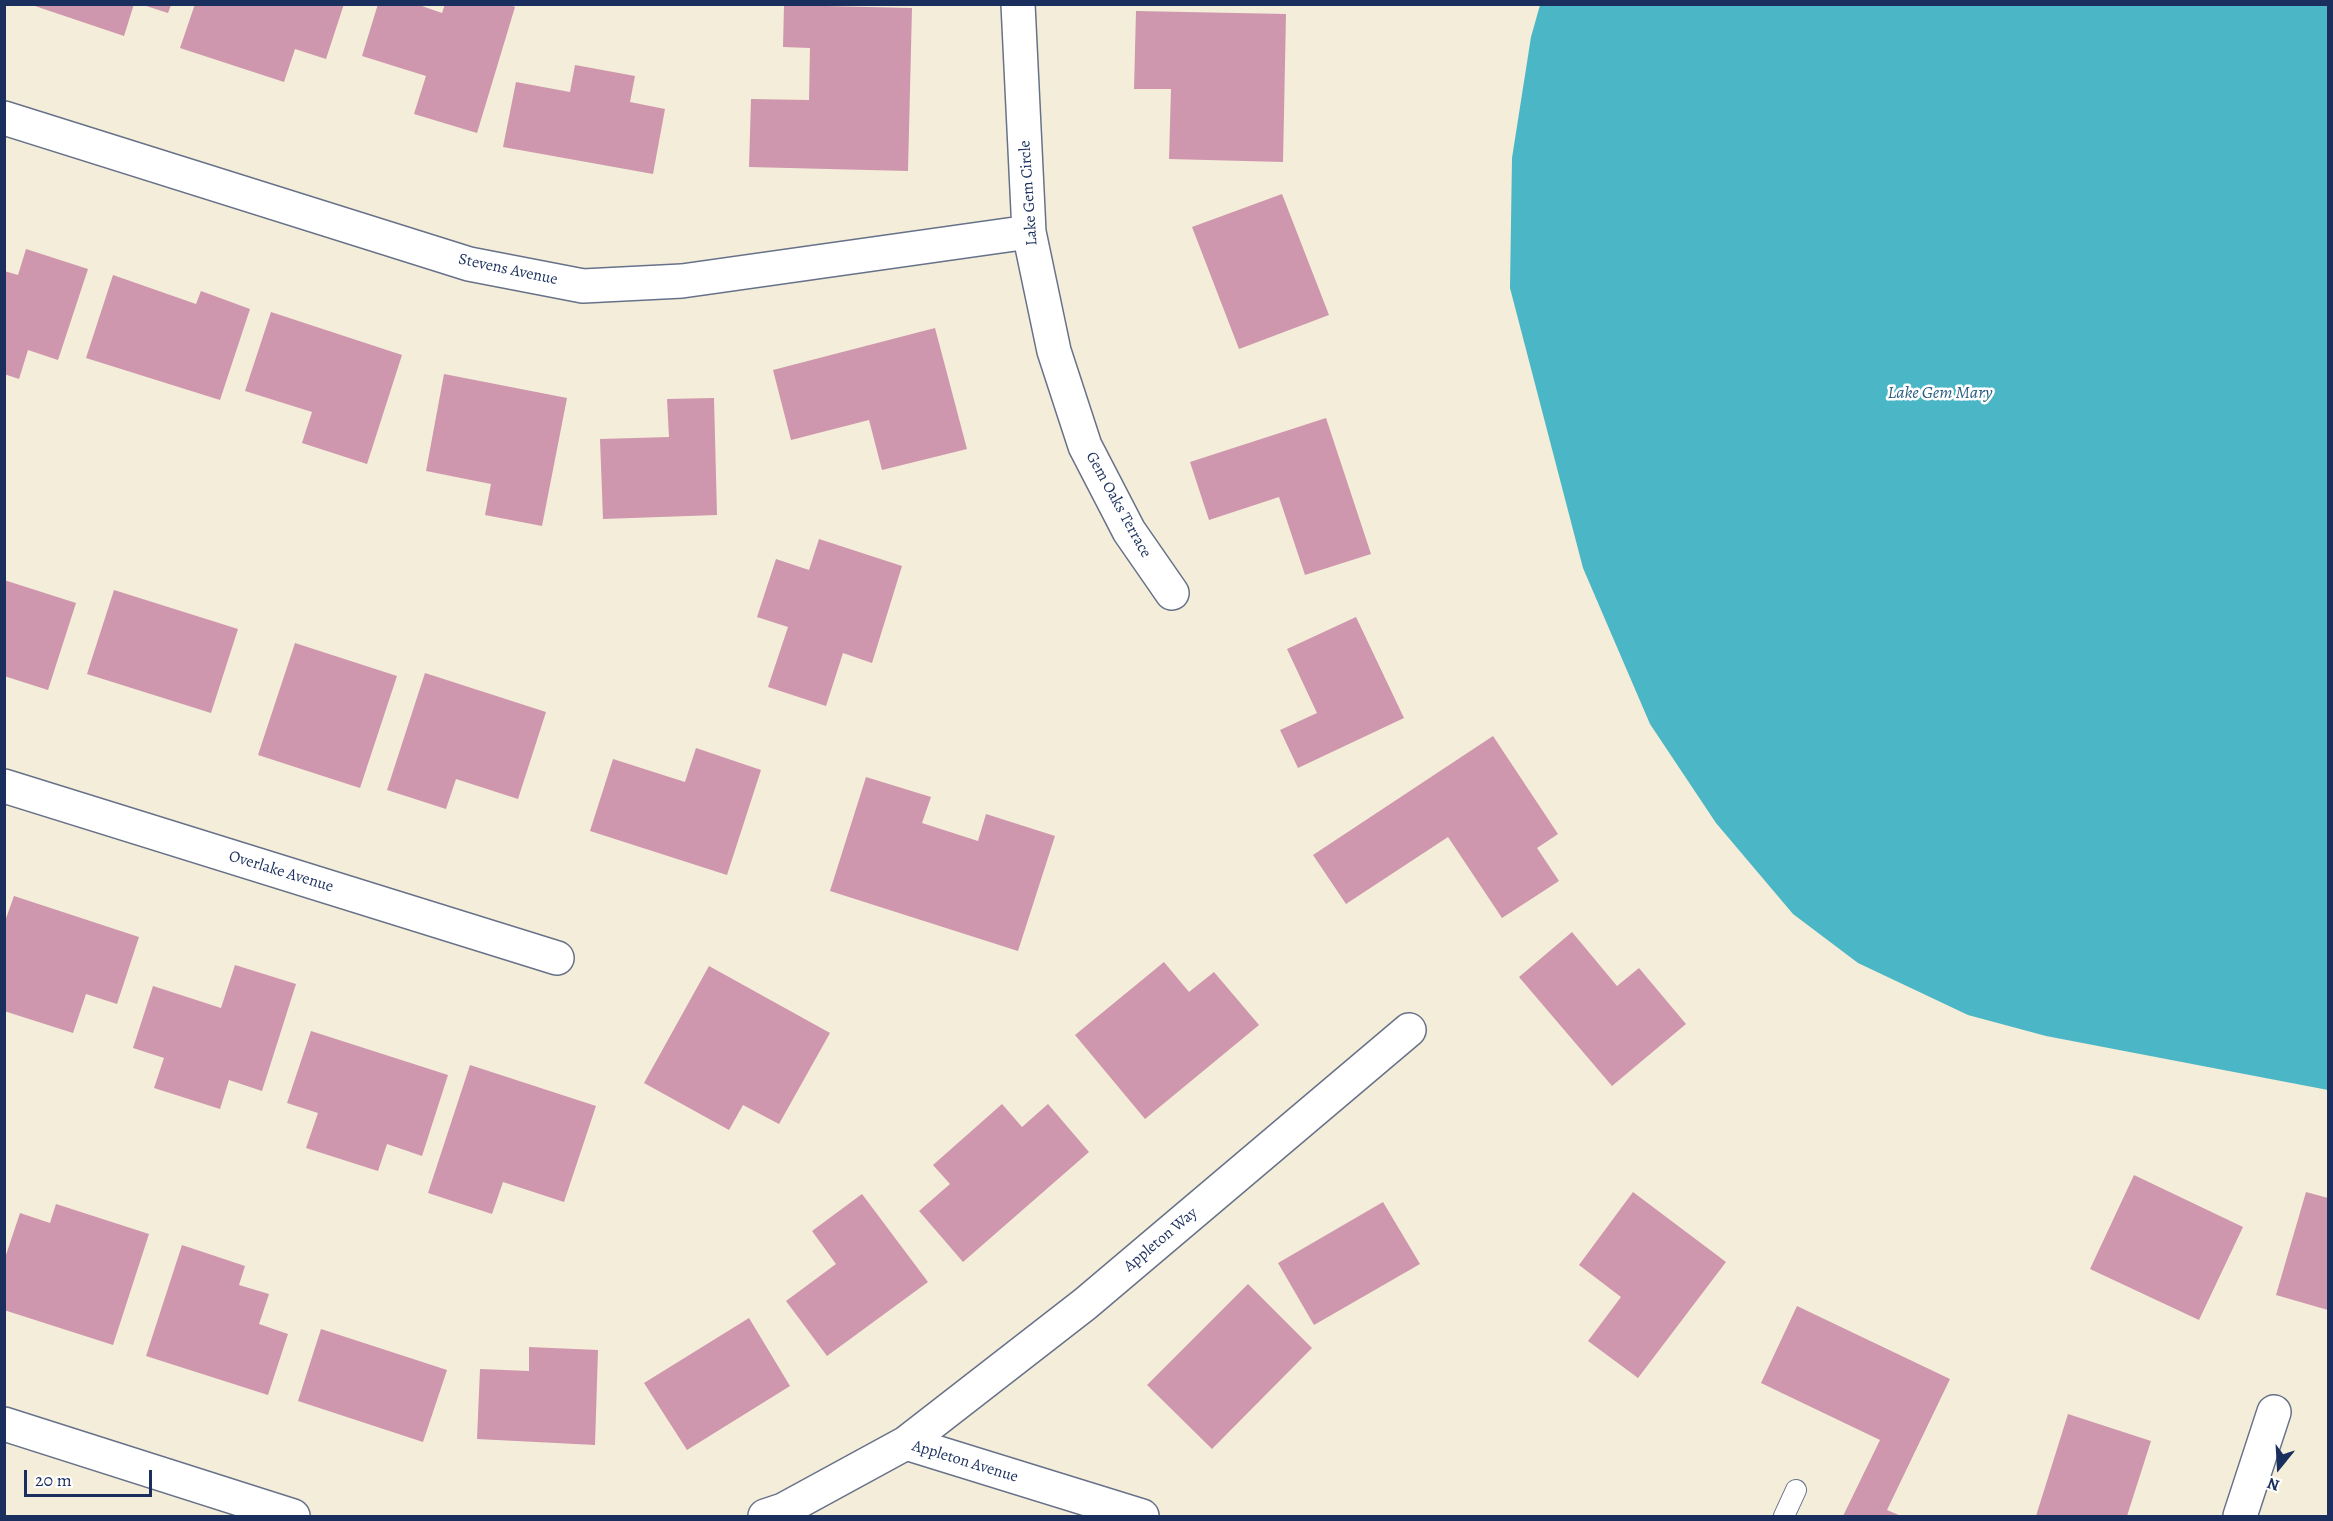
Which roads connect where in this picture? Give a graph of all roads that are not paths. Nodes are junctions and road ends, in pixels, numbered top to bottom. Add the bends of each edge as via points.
1 (1018, 4) edge
2 (4, 118) edge
3 (1029, 232) junction
4 (1085, 446) joint
5 (1172, 593) dead end
6 (4, 786) edge
7 (557, 957) dead end
8 (1409, 1030) dead end
9 (2274, 1412) dead end
10 (4, 1424) edge
11 (906, 1443) junction
12 (1796, 1490) dead end
13 (236, 1508) edge
14 (293, 1516) edge
15 (765, 1516) edge
16 (1142, 1516) edge
17 (1784, 1516) edge
18 (2240, 1516) edge

1 - 3 street, Lake Gem Circle
2 - 3 street, Stevens Avenue via 469,264 583,286 682,281
3 - 4 street, Lake Gem Circle via 1054,351
4 - 5 street, Gem Oaks Terrace via 1129,531
6 - 7 street, Overlake Avenue
8 - 11 street, Appleton Way via 1085,1304
9 - 18 street
10 - 13 street
11 - 15 street, Appleton Avenue
11 - 16 street, Appleton Avenue
12 - 17 lane
13 - 14 street

